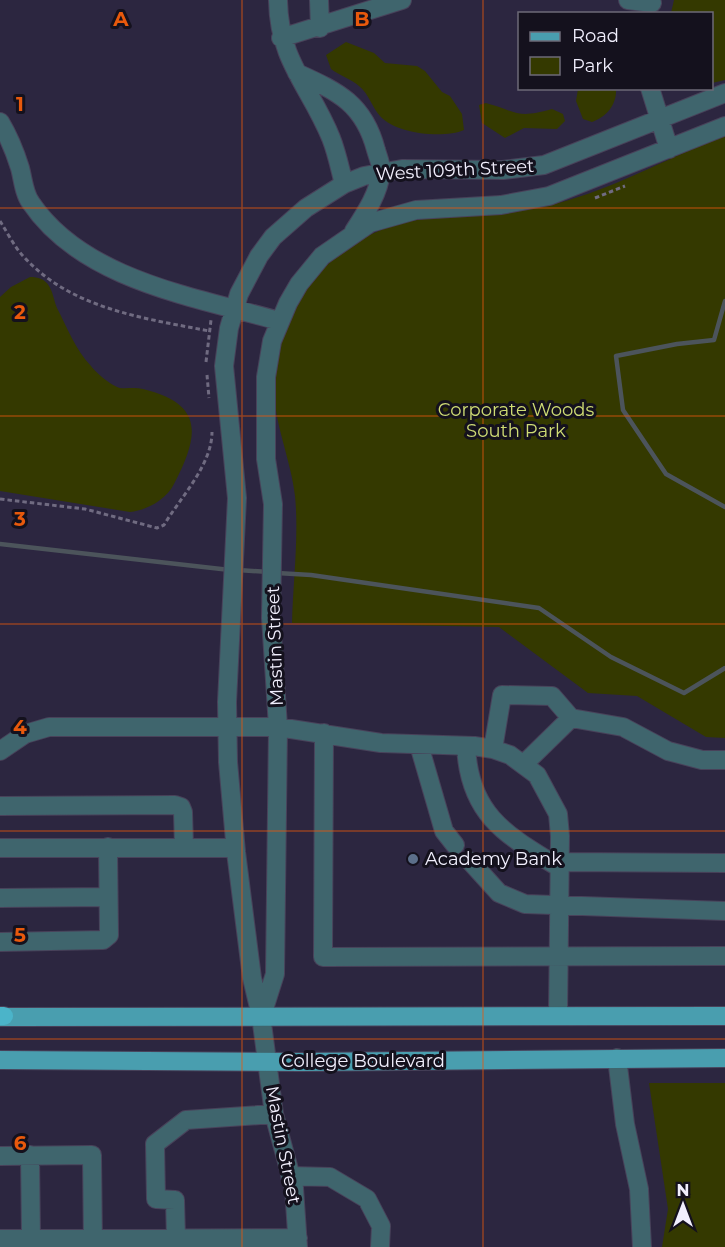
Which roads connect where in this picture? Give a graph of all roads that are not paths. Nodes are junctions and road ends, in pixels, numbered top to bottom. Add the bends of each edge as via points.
1 (278, 0) edge
2 (319, 0) edge
3 (402, 0) edge
4 (628, 0) edge
5 (652, 5) edge
6 (320, 28) junction
7 (281, 38) junction
8 (297, 73) junction
9 (651, 90) edge
10 (723, 93) edge
11 (660, 119) junction
12 (0, 122) edge
13 (725, 126) edge
14 (669, 149) junction
15 (381, 172) junction
16 (344, 184) junction
17 (353, 233) junction
18 (235, 308) junction
19 (279, 321) junction
20 (572, 718) junction
21 (227, 727) junction
22 (278, 727) junction
23 (324, 733) junction
24 (419, 746) junction
25 (465, 746) junction
26 (493, 749) junction
27 (0, 751) edge
28 (725, 760) edge
29 (524, 764) junction
30 (0, 806) edge
31 (455, 845) dead end
32 (108, 847) junction
33 (184, 847) junction
34 (0, 848) edge
35 (235, 848) junction
36 (470, 861) dead end
37 (725, 863) edge
38 (560, 865) junction
39 (108, 897) junction
40 (0, 898) edge
41 (559, 907) junction
42 (725, 911) edge
43 (0, 942) edge
44 (725, 956) edge
45 (558, 957) junction
46 (1, 1016) edge
47 (261, 1016) junction
48 (558, 1016) junction
49 (725, 1016) edge
50 (725, 1058) edge
51 (617, 1059) junction
52 (0, 1060) edge
53 (267, 1062) junction
54 (274, 1114) junction
55 (30, 1155) junction
56 (0, 1156) edge
57 (290, 1176) junction
58 (0, 1239) edge
59 (31, 1239) junction
60 (176, 1239) junction
61 (298, 1242) edge
62 (93, 1243) edge
63 (153, 1243) edge
64 (380, 1247) edge
65 (642, 1247) edge

1 - 7 street
2 - 6 street
3 - 6 street
4 - 5 street
6 - 7 street
7 - 8 street
8 - 15 street via 326,86 360,111 371,130
8 - 16 street via 331,139
9 - 11 street
10 - 11 street, West 109th Street
11 - 14 street
11 - 15 street, West 109th Street via 544,165 503,170 423,168
12 - 18 street via 11,141 29,201 52,229 77,250 149,283
13 - 14 street, West 109th Street
14 - 17 street, West 109th Street via 549,196 501,205 416,210 370,223
15 - 16 street, West 109th Street
15 - 17 street via 371,203
16 - 18 street, West 109th Street via 306,208 273,237 248,275
17 - 19 street, West 109th Street via 309,271
18 - 19 street
18 - 21 street, Mastin Street via 224,366 236,473
19 - 22 street, Mastin Street via 266,377
20 - 26 street via 552,696 502,695
20 - 28 street via 623,726 668,751 702,760
20 - 29 street
21 - 22 street
21 - 27 street via 49,727 24,734
21 - 35 street, Mastin Street
22 - 23 street
22 - 47 street, Mastin Street via 274,974
23 - 24 street
23 - 45 street via 323,957
24 - 25 street
24 - 31 street via 444,831
25 - 26 street
25 - 38 street via 475,795 490,816 514,839
26 - 29 street
29 - 38 street via 537,775 558,814
30 - 33 street via 175,805 183,812
32 - 33 street
32 - 34 street
32 - 39 street
33 - 35 street
35 - 47 street, Mastin Street via 252,978
36 - 41 street via 499,893 525,904
37 - 38 street
38 - 41 street
39 - 40 street
39 - 43 street via 109,935 103,940
41 - 42 street
41 - 45 street
44 - 45 street
45 - 48 street
46 - 47 main road
47 - 48 main road
47 - 53 street, Mastin Street
48 - 49 main road
50 - 51 main road, College Boulevard
51 - 53 main road, College Boulevard
51 - 65 street via 639,1189
52 - 53 main road, College Boulevard
53 - 54 street, Mastin Street
54 - 57 street, Mastin Street
54 - 60 street via 186,1120 155,1144 156,1199 175,1200
55 - 56 street
55 - 59 street
55 - 62 street via 92,1155
57 - 61 street, Mastin Street
57 - 64 street via 330,1176 367,1199 381,1226
58 - 59 street, Mastin Street
59 - 62 street, Mastin Street
60 - 61 street, Mastin Street
60 - 63 street, Mastin Street
62 - 63 street, Mastin Street

